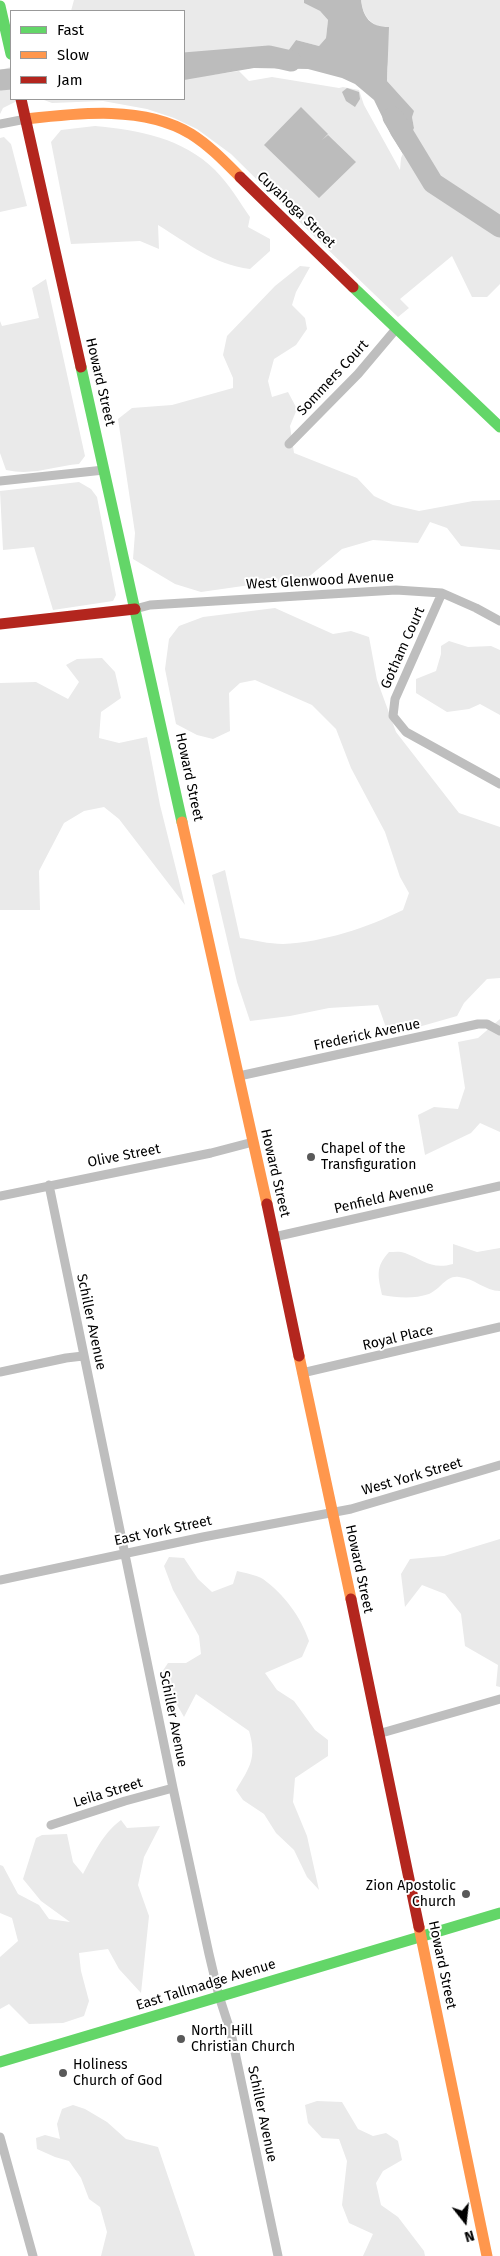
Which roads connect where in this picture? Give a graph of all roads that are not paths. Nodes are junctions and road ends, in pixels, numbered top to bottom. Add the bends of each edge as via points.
1 (0, 6) edge
2 (10, 50) edge
3 (21, 100) edge
4 (26, 119) junction
5 (0, 124) edge
6 (396, 329) junction
7 (500, 427) edge
8 (289, 444) dead end
9 (104, 470) junction
10 (0, 481) edge
11 (442, 593) junction
12 (136, 609) junction
13 (500, 621) edge
14 (0, 624) edge
15 (500, 784) edge
16 (500, 1031) edge
17 (239, 1076) junction
18 (252, 1142) junction
19 (49, 1186) junction
20 (500, 1186) edge
21 (0, 1196) edge
22 (274, 1237) junction
23 (500, 1327) edge
24 (82, 1356) junction
25 (0, 1372) edge
26 (302, 1373) junction
27 (500, 1466) edge
28 (332, 1512) junction
29 (124, 1554) junction
30 (0, 1580) edge
31 (500, 1699) edge
32 (378, 1734) junction
33 (173, 1788) junction
34 (51, 1825) dead end
35 (500, 1913) edge
36 (421, 1935) junction
37 (219, 1996) junction
38 (0, 2062) edge
39 (0, 2137) edge
40 (33, 2256) edge
41 (278, 2256) edge
42 (487, 2256) edge

1 - 2 main road
3 - 4 main road, Howard Street
4 - 5 street
4 - 6 main road, Cuyahoga Street via 106,114 145,118 188,132 215,152
4 - 9 main road, Howard Street
6 - 7 main road, Cuyahoga Street
6 - 8 street, Sommers Court via 358,374
9 - 10 street
9 - 12 main road, Howard Street
11 - 12 street, West Glenwood Avenue via 396,590 150,605
11 - 13 street, West Glenwood Avenue
11 - 15 street, Gotham Court via 395,699 393,716 406,732
12 - 14 main road
12 - 17 main road, Howard Street
16 - 17 street, Frederick Avenue via 487,1024 478,1024
17 - 18 main road, Howard Street
18 - 19 street, Olive Street
18 - 22 main road, Howard Street
19 - 21 street, Olive Street
19 - 24 street, Schiller Avenue
20 - 22 street, Penfield Avenue
22 - 26 main road, Howard Street
23 - 26 street, Royal Place
24 - 25 street
24 - 29 street, Schiller Avenue
26 - 28 main road, Howard Street
27 - 28 street, West York Street
28 - 29 street, East York Street
28 - 32 main road, Howard Street
29 - 30 street, East York Street
29 - 33 street, Schiller Avenue
31 - 32 street
32 - 36 main road, Howard Street
33 - 34 street, Leila Street
33 - 37 street, Schiller Avenue
35 - 36 main road, East Tallmadge Avenue
36 - 37 main road, East Tallmadge Avenue
36 - 42 main road, Howard Street
37 - 38 main road, East Tallmadge Avenue
37 - 41 street, Schiller Avenue via 231,2033
39 - 40 street

